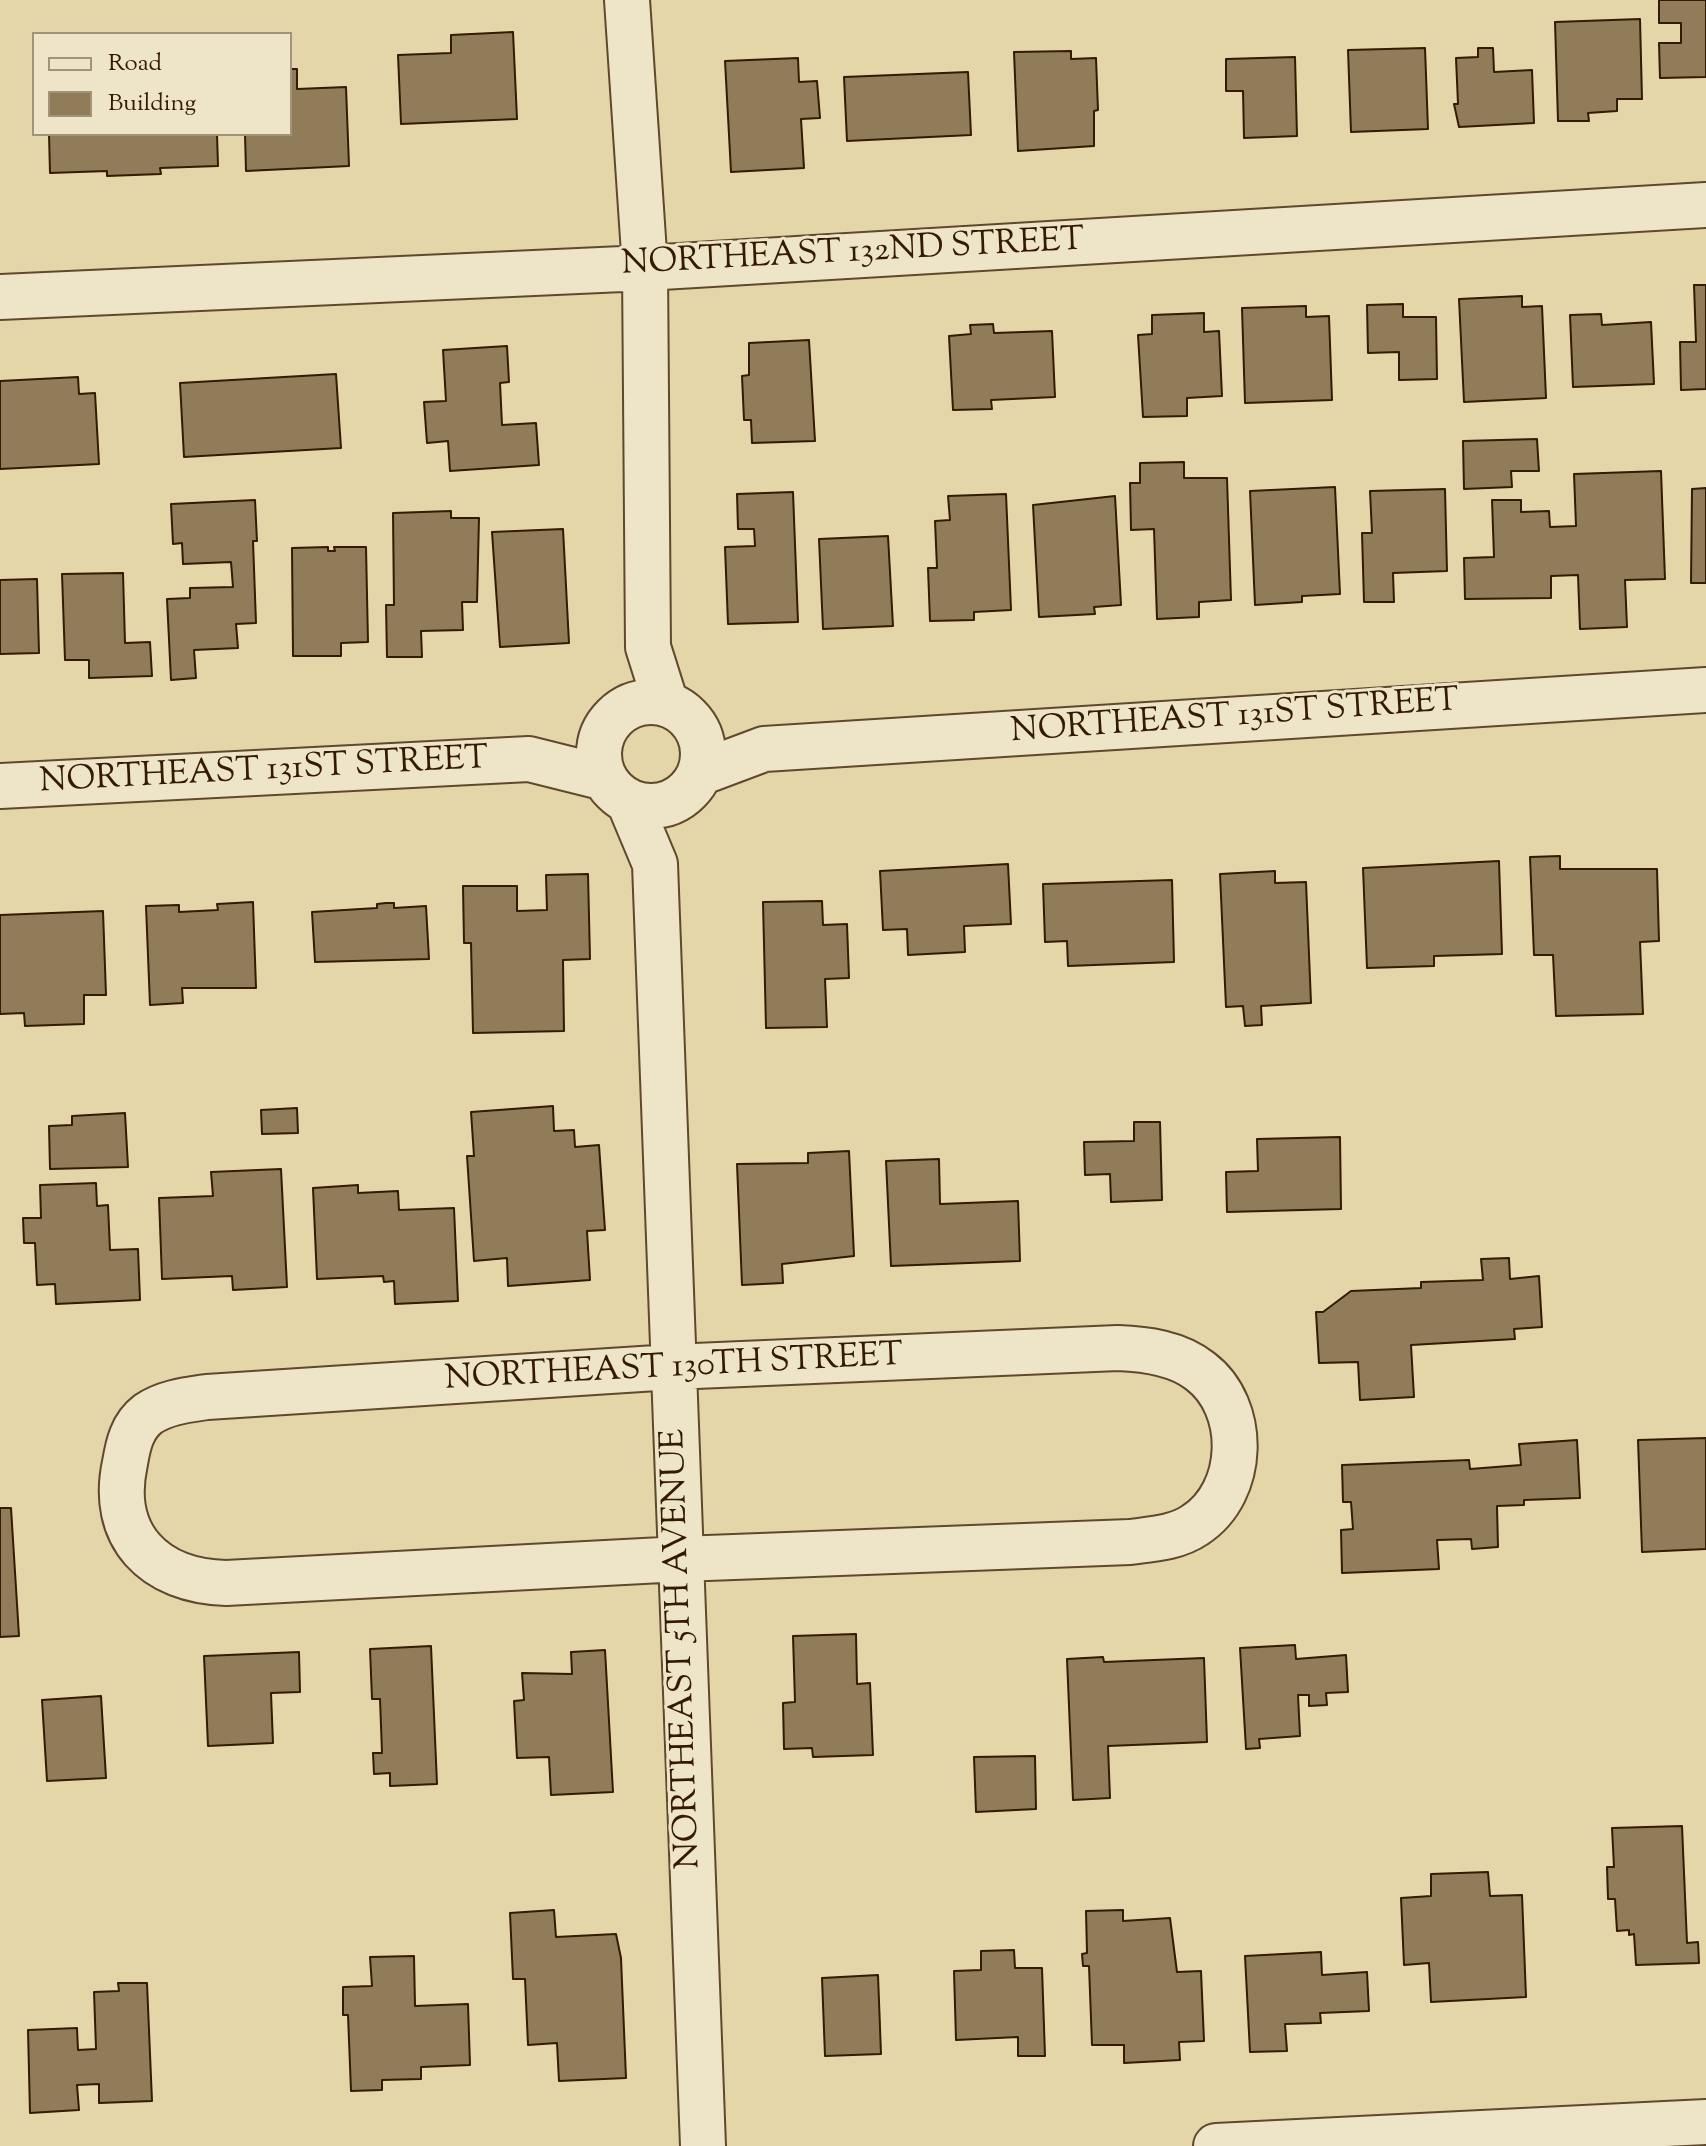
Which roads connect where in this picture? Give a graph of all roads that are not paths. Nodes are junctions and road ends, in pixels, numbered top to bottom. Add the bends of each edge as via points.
1 (627, 0) edge
2 (1706, 205) edge
3 (645, 268) junction
4 (0, 297) edge
5 (1706, 690) edge
6 (648, 716) junction
7 (764, 749) junction
8 (529, 759) junction
9 (0, 786) edge
10 (689, 786) junction
11 (617, 790) junction
12 (655, 864) junction
13 (672, 1367) junction
14 (681, 1559) junction
15 (1706, 2122) edge
16 (703, 2146) edge
17 (1216, 2146) edge

1 - 3 street
2 - 3 street, NORTHEAST 132ND STREET
3 - 4 street, NORTHEAST 132ND STREET
3 - 6 street
5 - 7 street, NORTHEAST 131ST STREET
6 - 7 street, NORTHEAST 131ST STREET
6 - 8 street, NORTHEAST 131ST STREET
6 - 10 street via 701,739
6 - 11 street via 600,744 599,762
7 - 10 street, NORTHEAST 131ST STREET
8 - 9 street, NORTHEAST 131ST STREET
8 - 11 street, NORTHEAST 131ST STREET
10 - 11 street via 646,806
10 - 12 street, NORTHEAST 5TH AVENUE
11 - 12 street, NORTHEAST 5TH AVENUE
12 - 13 street, NORTHEAST 5TH AVENUE
13 - 14 street, NORTHEAST 5TH AVENUE
13 - 14 street, NORTHEAST 130TH STREET via 173,1403 148,1414 135,1428 122,1495 125,1522 135,1543 175,1575 200,1582
13 - 14 street, NORTHEAST 130TH STREET via 1150,1349 1197,1368 1212,1381 1236,1444 1235,1464 1215,1507 1195,1525 1170,1536 1130,1542
14 - 16 street, NORTHEAST 5TH AVENUE
15 - 17 street

